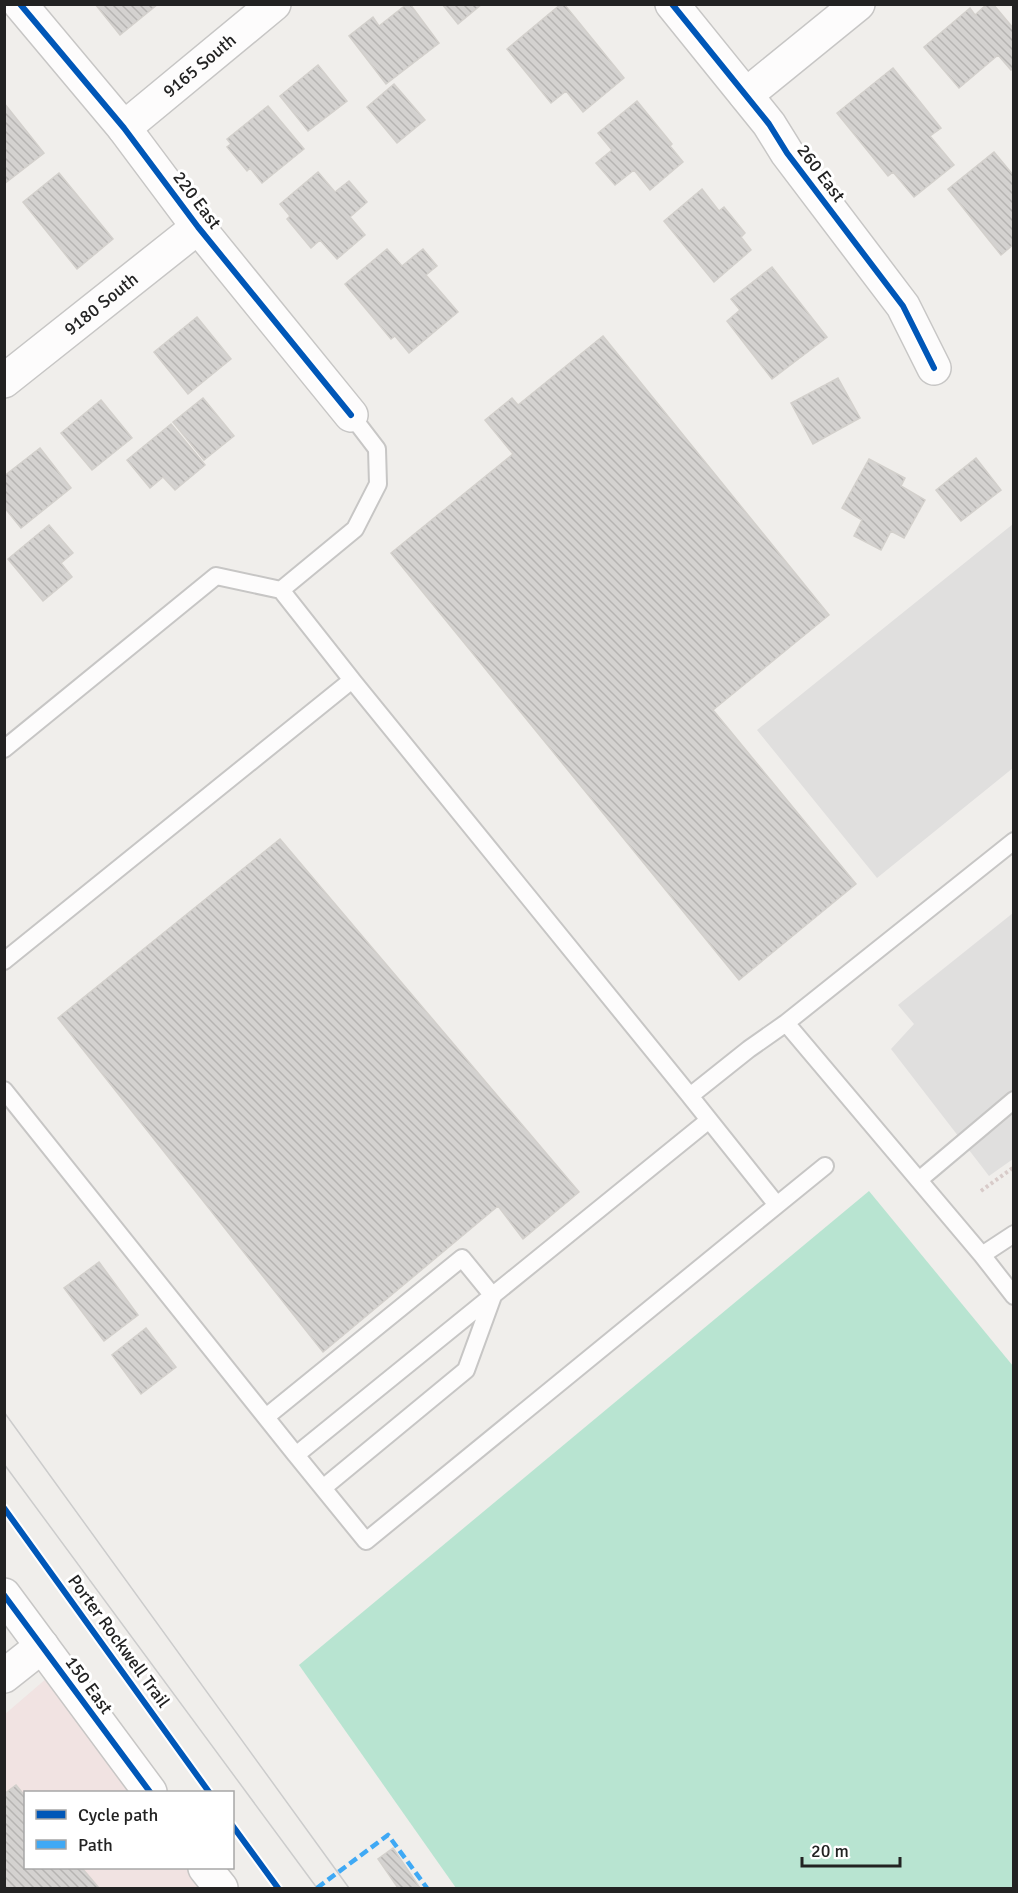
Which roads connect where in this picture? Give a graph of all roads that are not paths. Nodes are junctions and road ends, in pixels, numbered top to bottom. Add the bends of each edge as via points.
1 (20, 4) edge
2 (274, 4) edge
3 (672, 4) edge
4 (858, 4) edge
5 (746, 95) junction
6 (123, 128) junction
7 (198, 227) junction
8 (934, 368) dead end
9 (4, 381) edge
10 (351, 415) joint
11 (281, 590) junction
12 (352, 680) junction
13 (4, 749) edge
14 (1014, 841) edge
15 (4, 961) edge
16 (786, 1023) junction
17 (4, 1090) edge
18 (690, 1096) junction
19 (1014, 1100) edge
20 (709, 1120) junction
21 (825, 1166) dead end
22 (919, 1180) junction
23 (777, 1204) junction
24 (1014, 1234) edge
25 (982, 1255) junction
26 (493, 1296) junction
27 (1014, 1296) edge
28 (266, 1417) junction
29 (296, 1455) junction
30 (323, 1488) junction
31 (4, 1595) edge
32 (42, 1646) junction
33 (4, 1676) edge
34 (149, 1791) edge
35 (206, 1869) edge
36 (220, 1888) edge

1 - 6 street, 220 East
2 - 6 street, 9165 South
3 - 5 street, 260 East
4 - 5 street
5 - 8 street, 260 East via 903,306
6 - 7 street, 220 East
7 - 9 street, 9180 South
7 - 10 street, 220 East
10 - 11 lane via 377,450 378,484 355,529
11 - 12 lane
11 - 13 lane via 216,576
12 - 15 lane
12 - 18 lane
14 - 16 lane
16 - 18 lane
16 - 22 lane
17 - 28 lane
18 - 20 lane
19 - 22 lane
20 - 23 lane
20 - 26 lane
21 - 23 lane
22 - 25 lane
23 - 30 lane via 366,1541
24 - 25 lane
25 - 27 lane
26 - 28 lane via 462,1258
26 - 29 lane
26 - 30 lane via 466,1370
28 - 29 lane
29 - 30 lane
31 - 32 street, 150 East
32 - 33 street
32 - 34 street, 150 East
35 - 36 street

